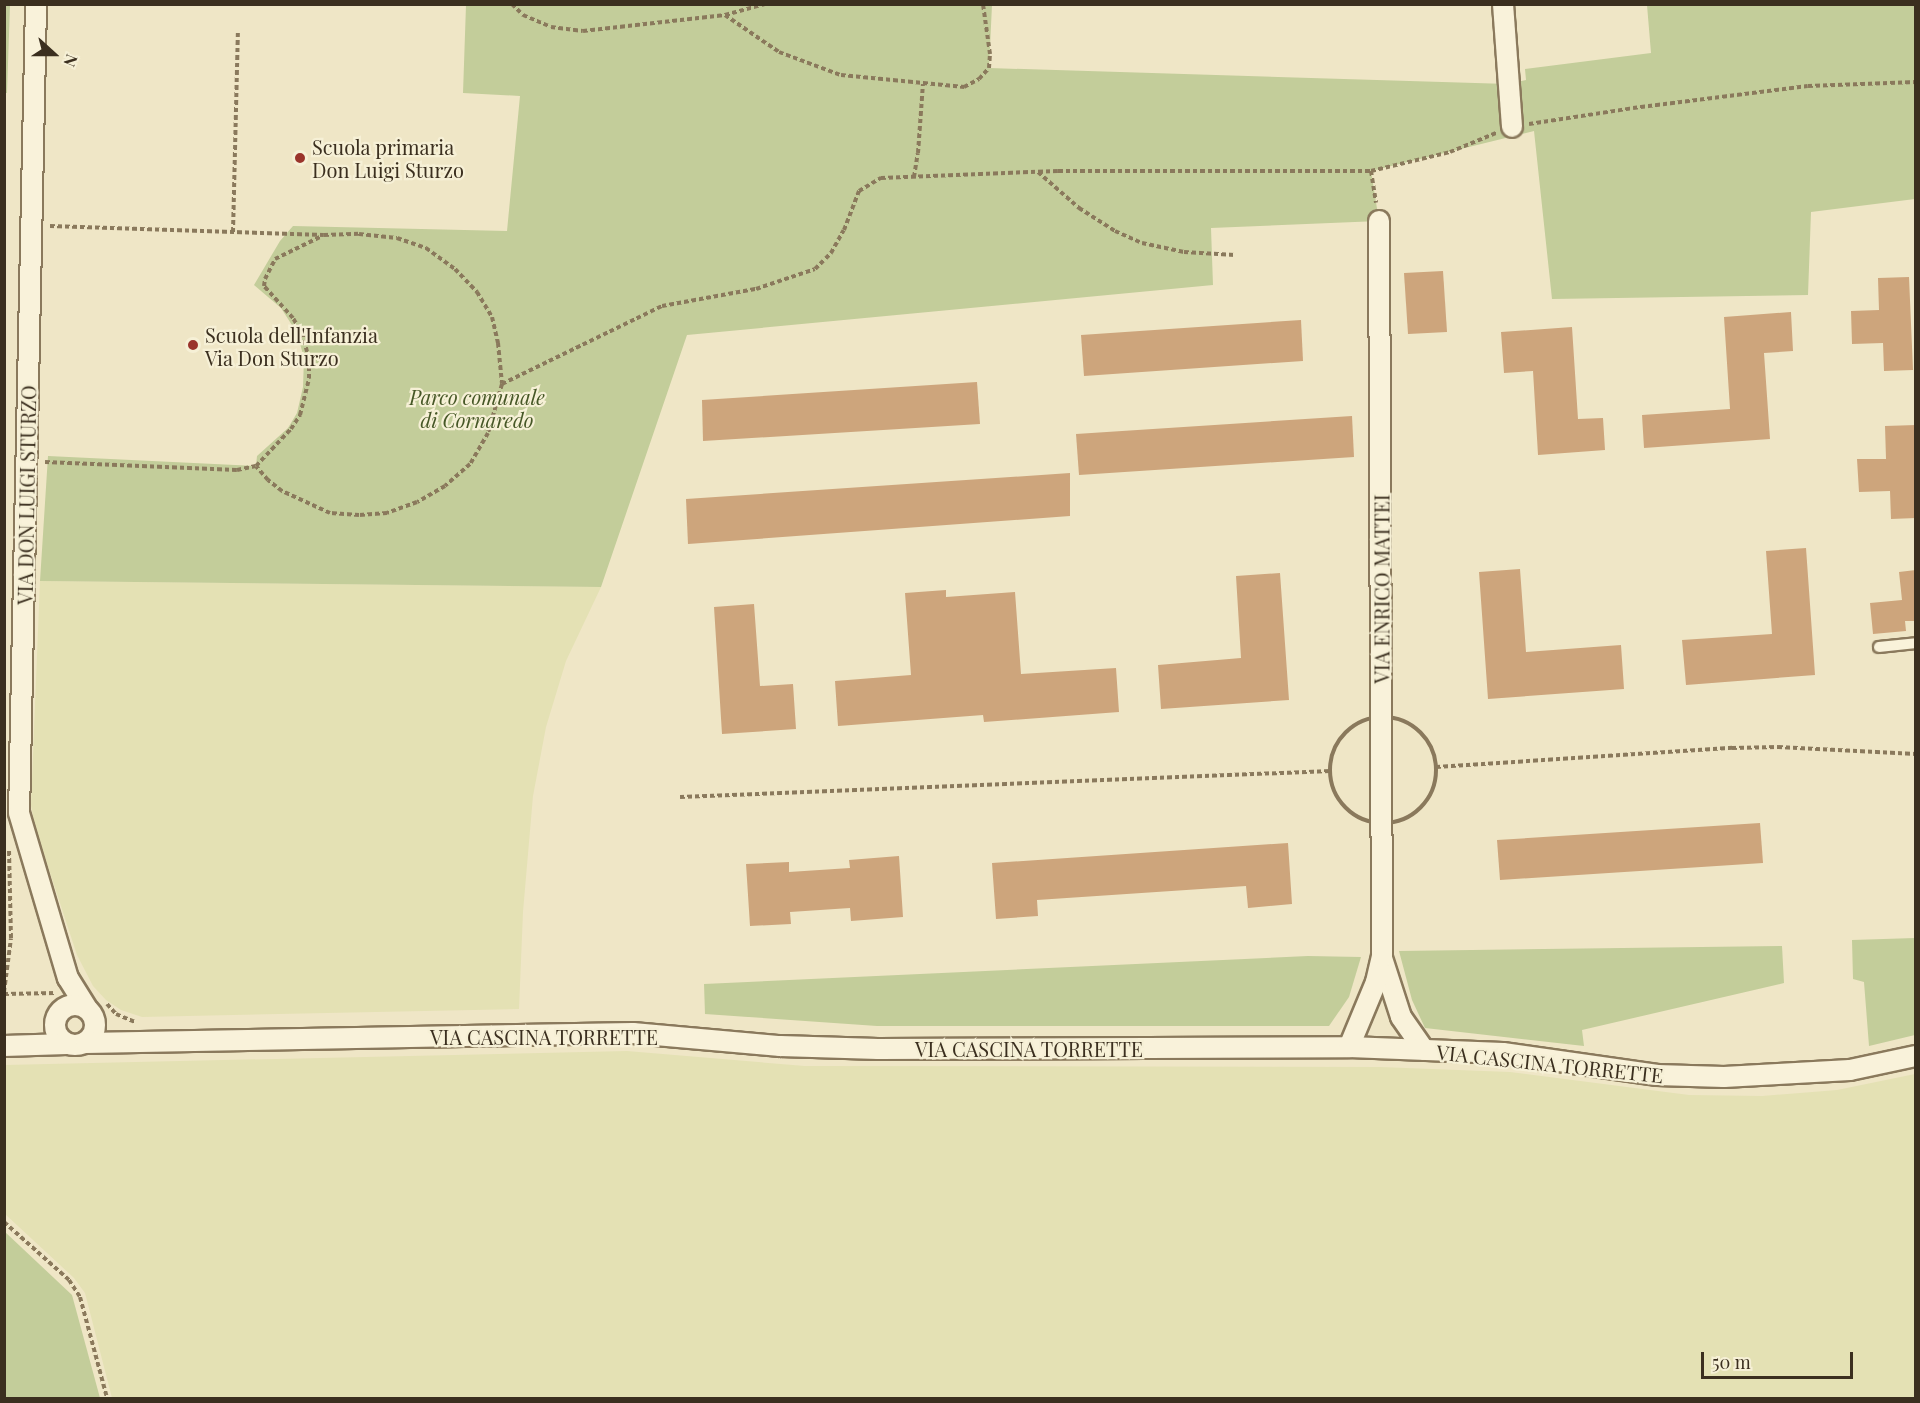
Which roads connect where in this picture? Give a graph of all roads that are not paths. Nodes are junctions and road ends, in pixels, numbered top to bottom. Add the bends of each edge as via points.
1 (36, 4) edge
2 (1503, 4) edge
3 (1512, 127) road end
4 (1379, 221) road end
5 (1916, 643) edge
6 (1879, 647) dead end
7 (1382, 957) junction
8 (68, 978) junction
9 (91, 1014) junction
10 (58, 1016) junction
11 (140, 1042) junction
12 (76, 1044) junction
13 (13, 1046) edge
14 (1348, 1047) junction
15 (1424, 1050) junction
16 (1916, 1056) edge

1 - 8 street, VIA DON LUIGI STURZO via 19,813
2 - 3 street
4 - 7 street, VIA ENRICO MATTEI
5 - 6 lane
7 - 14 street, VIA ENRICO MATTEI via 1376,982
7 - 15 street, VIA ENRICO MATTEI via 1401,1017
8 - 9 street, VIA DON LUIGI STURZO
8 - 10 street, VIA DON LUIGI STURZO
9 - 10 street via 74,1005
9 - 11 street, VIA CASCINA TORRETTE
9 - 12 street via 94,1033
10 - 12 street via 57,1036
10 - 13 street, VIA CASCINA TORRETTE
11 - 12 street, VIA CASCINA TORRETTE
11 - 14 street, VIA CASCINA TORRETTE via 633,1033 780,1046 878,1048
12 - 13 street, VIA CASCINA TORRETTE
14 - 15 street, VIA CASCINA TORRETTE
15 - 16 street, VIA CASCINA TORRETTE via 1503,1053 1657,1075 1724,1077 1850,1070

